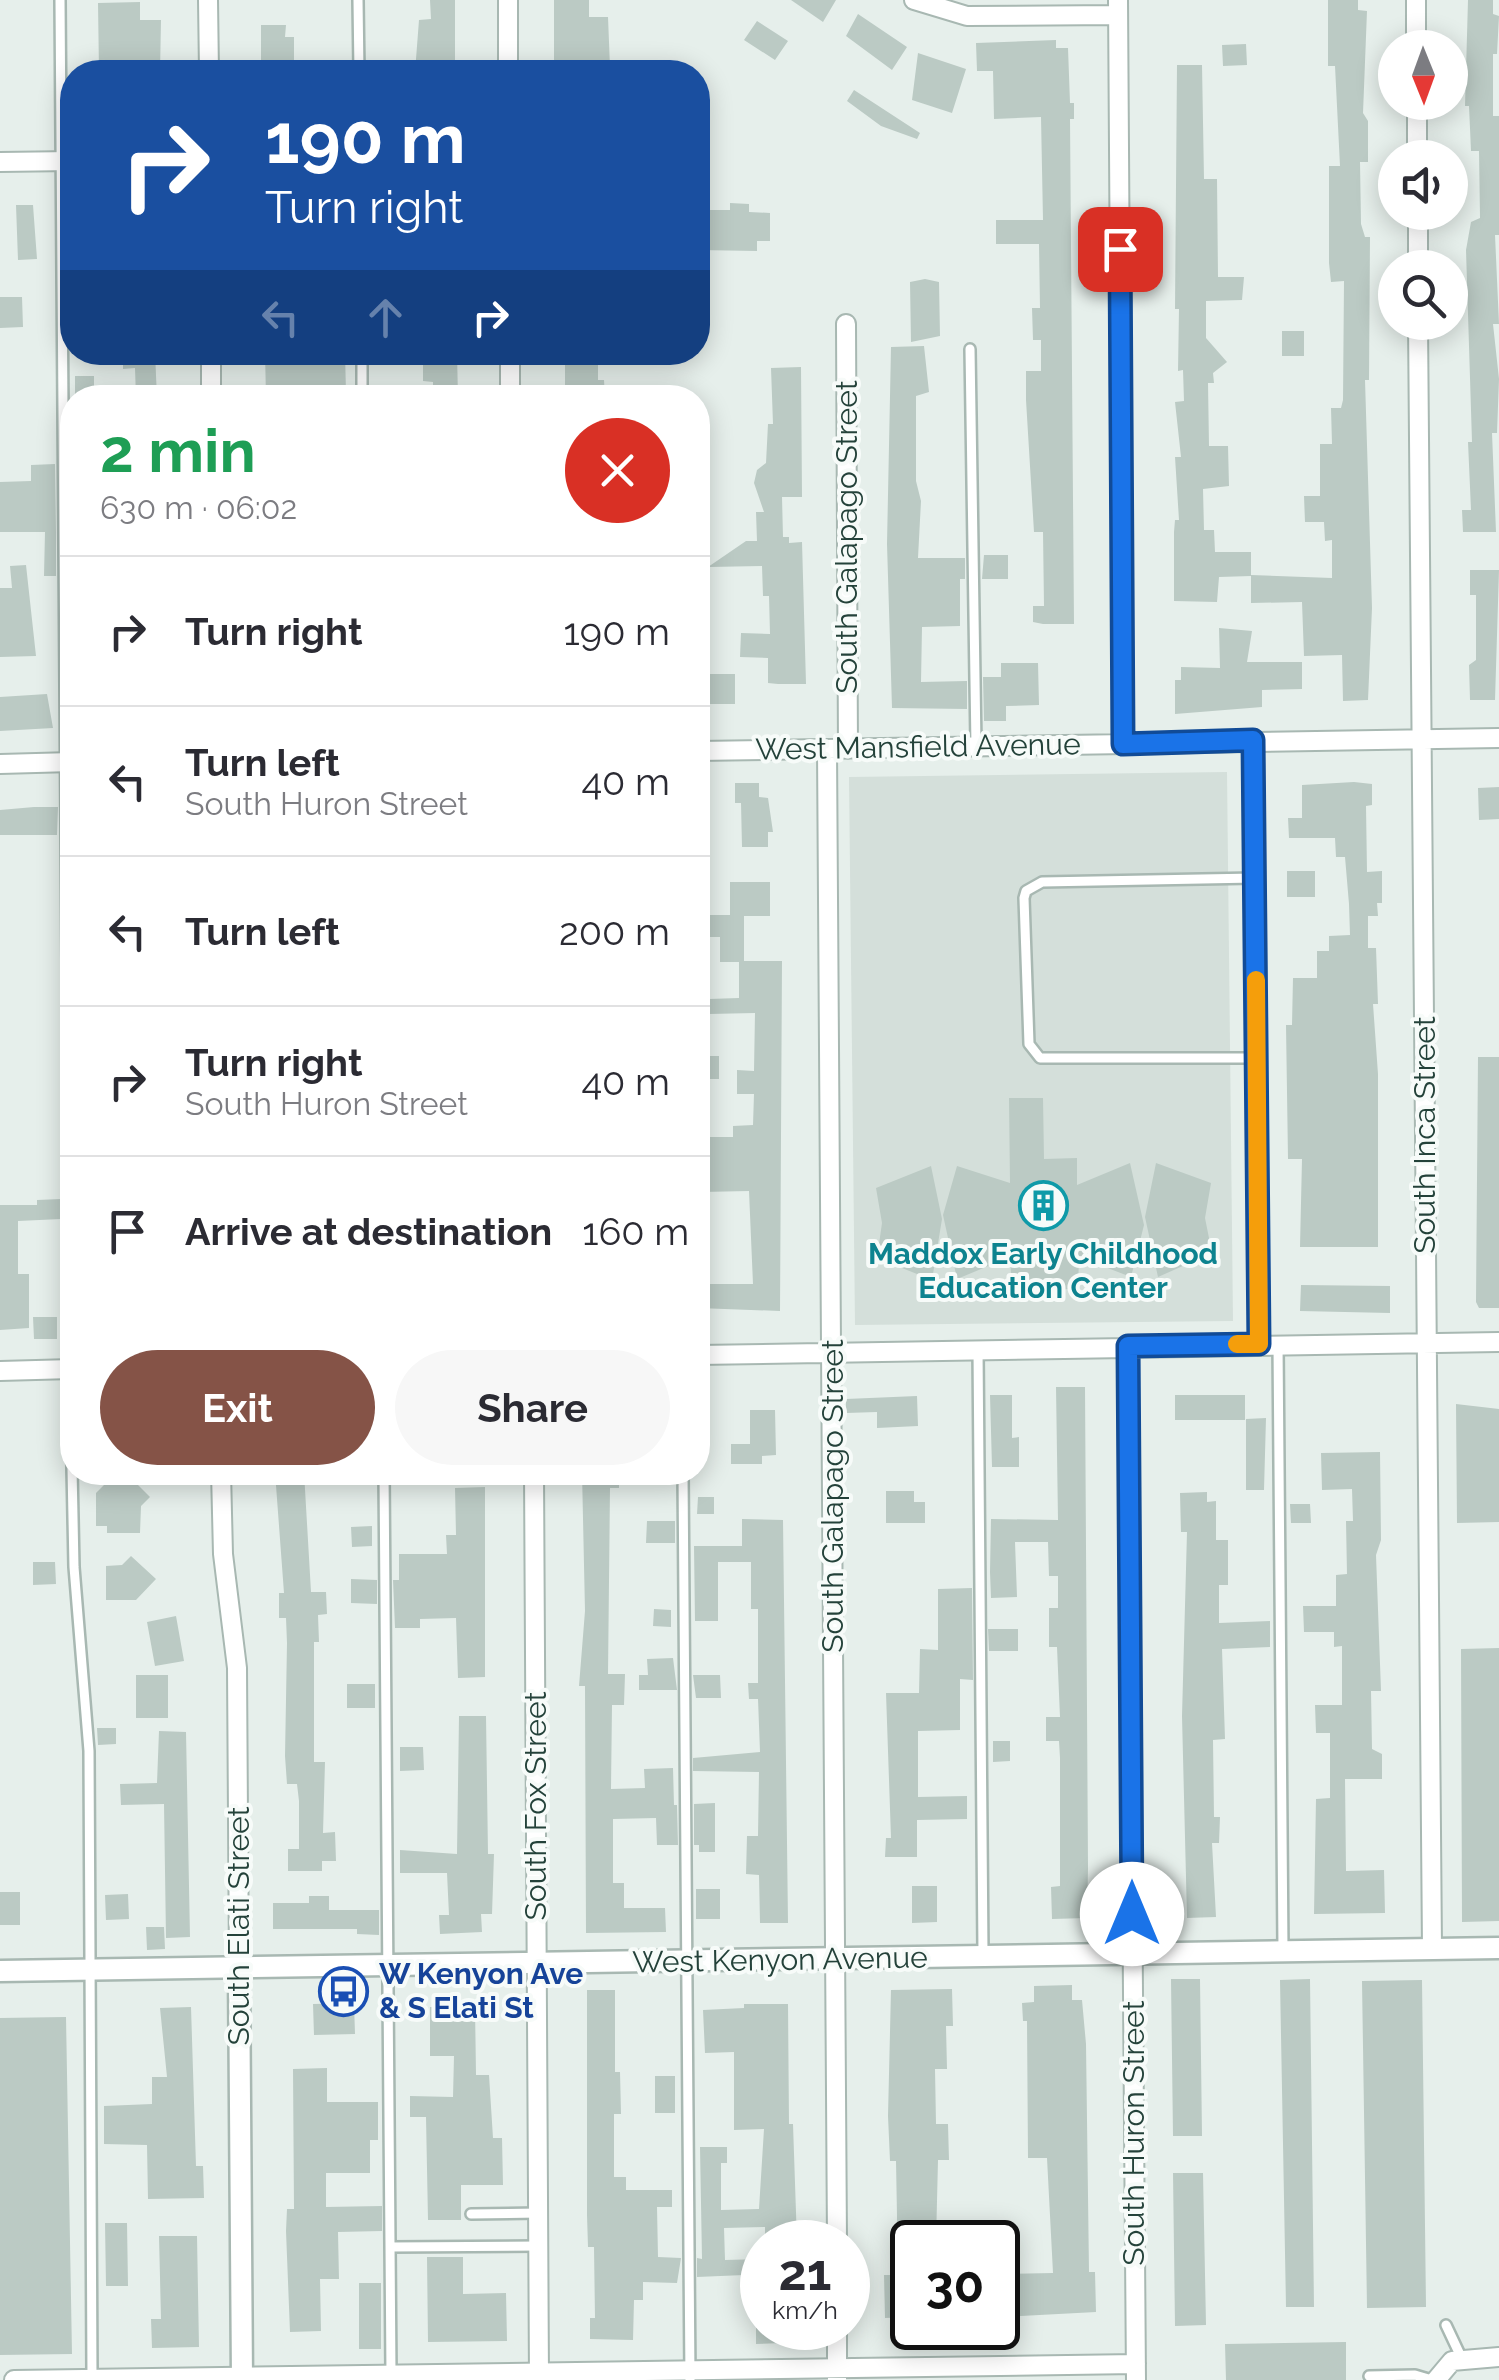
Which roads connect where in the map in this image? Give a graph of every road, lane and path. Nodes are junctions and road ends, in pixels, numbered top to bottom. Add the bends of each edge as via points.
1 (60, 0) edge
2 (208, 0) edge
3 (358, 0) edge
4 (508, 0) edge
5 (914, 0) edge
6 (1416, 0) edge
7 (1118, 7) edge
8 (1416, 30) edge
9 (63, 60) edge
10 (209, 60) edge
11 (359, 60) edge
12 (508, 60) edge
13 (60, 161) edge
14 (0, 162) edge
15 (846, 324) dead end
16 (1418, 340) edge
17 (970, 348) dead end
18 (1421, 738) junction
19 (1499, 738) edge
20 (1253, 740) junction
21 (1123, 744) junction
22 (976, 746) junction
23 (827, 749) junction
24 (848, 749) junction
25 (710, 751) edge
26 (60, 762) edge
27 (0, 764) edge
28 (1255, 878) junction
29 (1256, 1058) junction
30 (1499, 1342) edge
31 (1426, 1343) junction
32 (1268, 1344) junction
33 (1128, 1346) junction
34 (978, 1349) junction
35 (832, 1352) junction
36 (710, 1355) edge
37 (60, 1369) edge
38 (0, 1371) edge
39 (73, 1485) edge
40 (221, 1485) edge
41 (384, 1485) edge
42 (534, 1485) edge
43 (683, 1485) edge
44 (1432, 1948) junction
45 (1499, 1948) edge
46 (1283, 1950) junction
47 (1133, 1953) junction
48 (983, 1956) junction
49 (836, 1959) junction
50 (686, 1962) junction
51 (537, 1964) junction
52 (388, 1966) junction
53 (239, 1968) junction
54 (89, 1970) junction
55 (0, 1971) edge
56 (538, 2213) junction
57 (471, 2214) dead end
58 (837, 2220) edge
59 (390, 2246) junction
60 (539, 2246) junction
61 (1446, 2326) dead end
62 (1499, 2356) edge
63 (1444, 2371) edge
64 (1136, 2372) edge
65 (392, 2374) junction
66 (837, 2374) edge
67 (690, 2375) edge
68 (540, 2376) edge
69 (1370, 2376) dead end
70 (92, 2378) edge
71 (242, 2378) edge
72 (301, 2378) edge
73 (14, 2380) edge

1 - 9 lane
2 - 10 street
3 - 11 lane
4 - 12 street
5 - 7 street via 966,16
6 - 8 street
7 - 21 street
13 - 14 street
15 - 24 street, South Galapago Street
16 - 18 street, South Inca Street
17 - 22 lane
18 - 19 street, West Mansfield Avenue
18 - 20 street, West Mansfield Avenue
18 - 31 street, South Inca Street
20 - 21 street, West Mansfield Avenue
20 - 28 street
21 - 22 street, West Mansfield Avenue
22 - 24 street, West Mansfield Avenue
23 - 24 street, West Mansfield Avenue
23 - 25 street, West Mansfield Avenue
23 - 35 street, South Galapago Street
26 - 27 street
28 - 29 street
28 - 29 lane via 1042,882 1024,898 1029,1044 1040,1058
29 - 32 street
30 - 31 street
31 - 32 street
31 - 44 street, South Inca Street
32 - 33 street
32 - 46 lane
33 - 34 street
33 - 47 street, South Huron Street
34 - 35 street
34 - 48 lane
35 - 36 street
35 - 49 street, South Galapago Street
37 - 38 street
39 - 54 lane via 89,1751
40 - 53 street, South Elati Street via 237,1668
41 - 52 lane
42 - 51 street, South Fox Street
43 - 50 lane
44 - 45 street, West Kenyon Avenue
44 - 46 street, West Kenyon Avenue
46 - 47 street, West Kenyon Avenue
47 - 48 street, West Kenyon Avenue
47 - 64 street, South Huron Street
48 - 49 street, West Kenyon Avenue
49 - 50 street, West Kenyon Avenue
49 - 58 street, South Galapago Street
50 - 51 street, West Kenyon Avenue
50 - 67 lane
51 - 52 street, West Kenyon Avenue
51 - 56 street, South Fox Street
52 - 53 street, West Kenyon Avenue
52 - 59 lane
53 - 54 street, West Kenyon Avenue
53 - 71 street, South Elati Street
54 - 55 street, West Kenyon Avenue
54 - 70 lane
56 - 57 lane
56 - 60 street, South Fox Street
59 - 60 lane
59 - 65 lane
60 - 68 street, South Fox Street
61 - 63 lane
62 - 63 street
63 - 69 lane
64 - 66 street
65 - 68 street
65 - 72 street
66 - 67 street
67 - 68 street
70 - 71 street
70 - 73 street
71 - 72 street

